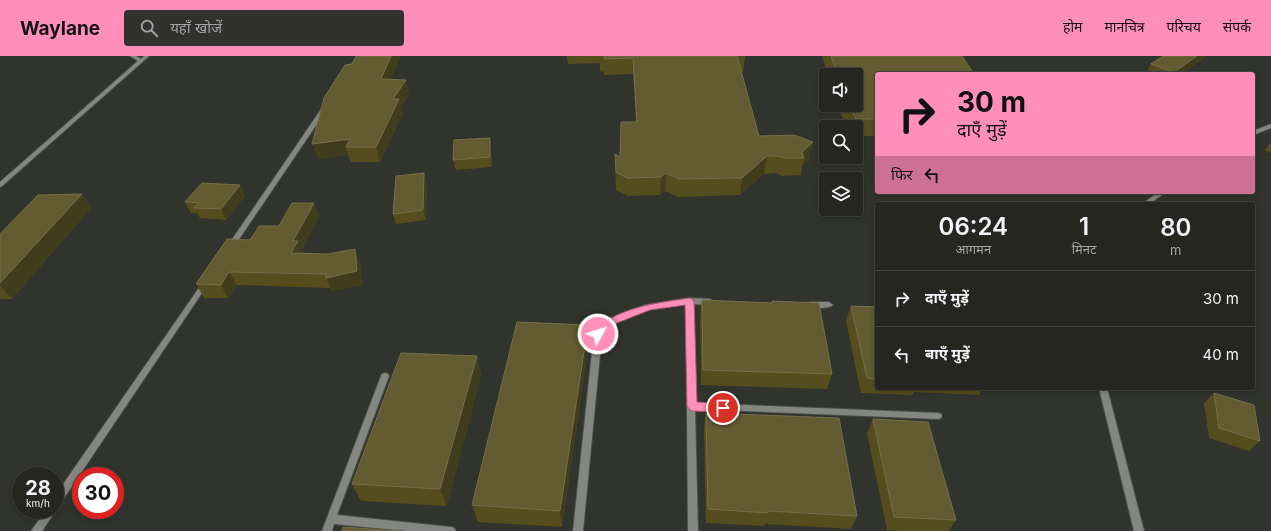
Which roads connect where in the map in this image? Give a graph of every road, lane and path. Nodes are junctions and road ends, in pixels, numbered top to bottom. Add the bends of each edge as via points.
1 (132, 56) edge
2 (147, 56) edge
3 (142, 61) junction
4 (330, 100) edge
5 (1271, 126) edge
6 (1255, 132) edge
7 (0, 185) edge
8 (1160, 194) edge
9 (1148, 202) edge
10 (225, 254) edge
11 (207, 280) edge
12 (690, 301) junction
13 (720, 302) edge
14 (806, 305) edge
15 (829, 305) dead end
16 (385, 376) dead end
17 (1104, 390) edge
18 (692, 406) junction
19 (938, 416) dead end
20 (64, 491) edge
21 (45, 519) edge
22 (331, 519) junction
23 (36, 531) edge
24 (327, 531) edge
25 (451, 531) edge
26 (578, 531) edge
27 (693, 531) edge
28 (1139, 531) edge

1 - 3 street
2 - 3 street
3 - 7 street
4 - 10 street
5 - 6 street
8 - 9 street
11 - 20 street
12 - 13 street
12 - 18 street
12 - 26 street via 648,307 614,320 598,334
14 - 15 street
16 - 22 street
17 - 28 street
18 - 19 street
18 - 27 street
21 - 23 street
22 - 24 street
22 - 25 street

